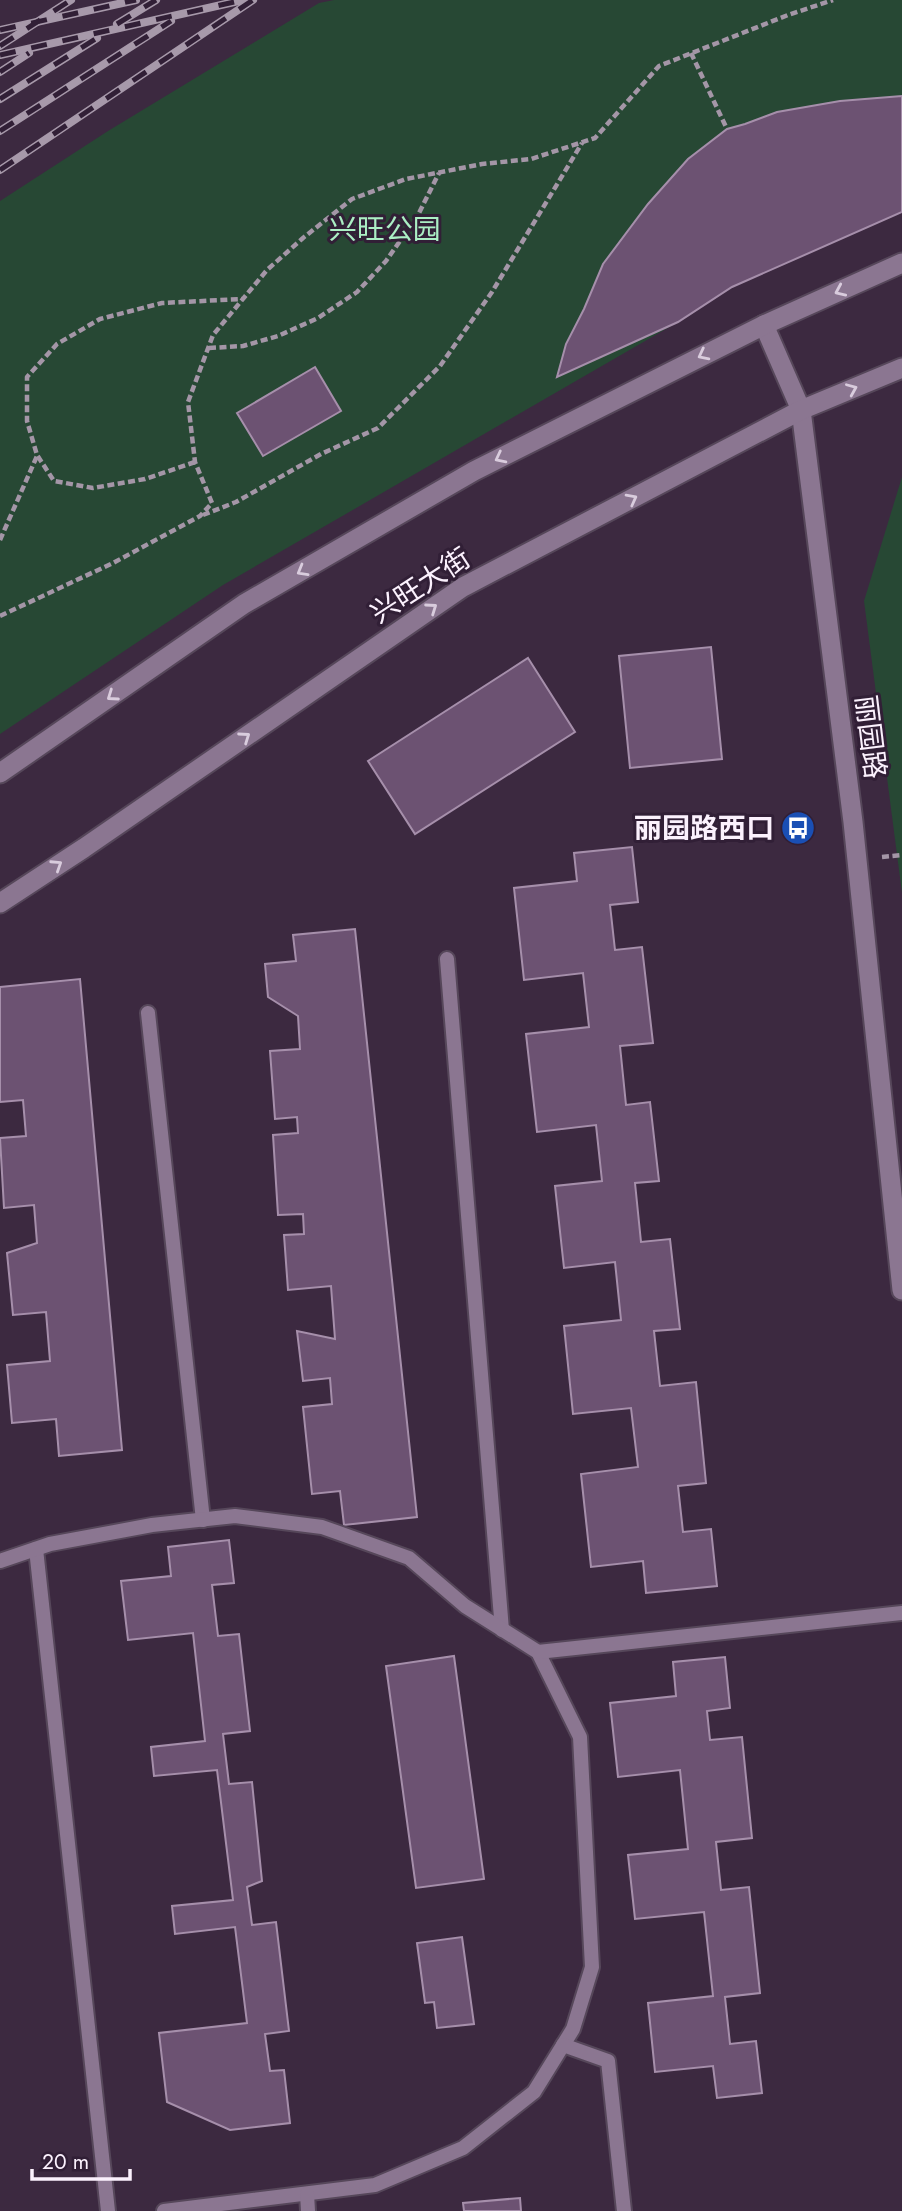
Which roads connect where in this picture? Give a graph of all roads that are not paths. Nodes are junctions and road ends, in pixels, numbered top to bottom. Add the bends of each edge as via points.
1 (902, 263) edge
2 (764, 324) junction
3 (902, 368) edge
4 (801, 410) junction
5 (0, 773) edge
6 (0, 903) edge
7 (447, 959) dead end
8 (148, 1013) dead end
9 (902, 1290) edge
10 (202, 1520) junction
11 (36, 1549) junction
12 (0, 1562) edge
13 (902, 1613) edge
14 (502, 1629) junction
15 (538, 1652) junction
16 (563, 2045) junction
17 (307, 2194) junction
18 (108, 2211) edge
19 (164, 2211) edge
20 (308, 2211) edge
21 (624, 2211) edge

1 -> 2 main road
2 - 4 main road, 丽园路
2 -> 5 main road via 474,471 244,604
4 -> 3 main road, 兴旺大街
6 -> 4 main road, 兴旺大街 via 463,587
4 - 9 main road, 丽园路 via 853,822
7 - 14 lane
8 - 10 lane
10 - 11 lane via 152,1525
10 - 14 lane via 235,1516 322,1527 409,1558 465,1606
11 - 12 lane
11 - 18 lane
13 - 15 lane
14 - 15 lane
15 - 16 lane via 580,1737 592,1966 573,2029
16 - 17 lane via 534,2092 463,2148 375,2185
16 - 21 lane via 608,2061
17 - 19 lane
17 - 20 lane

